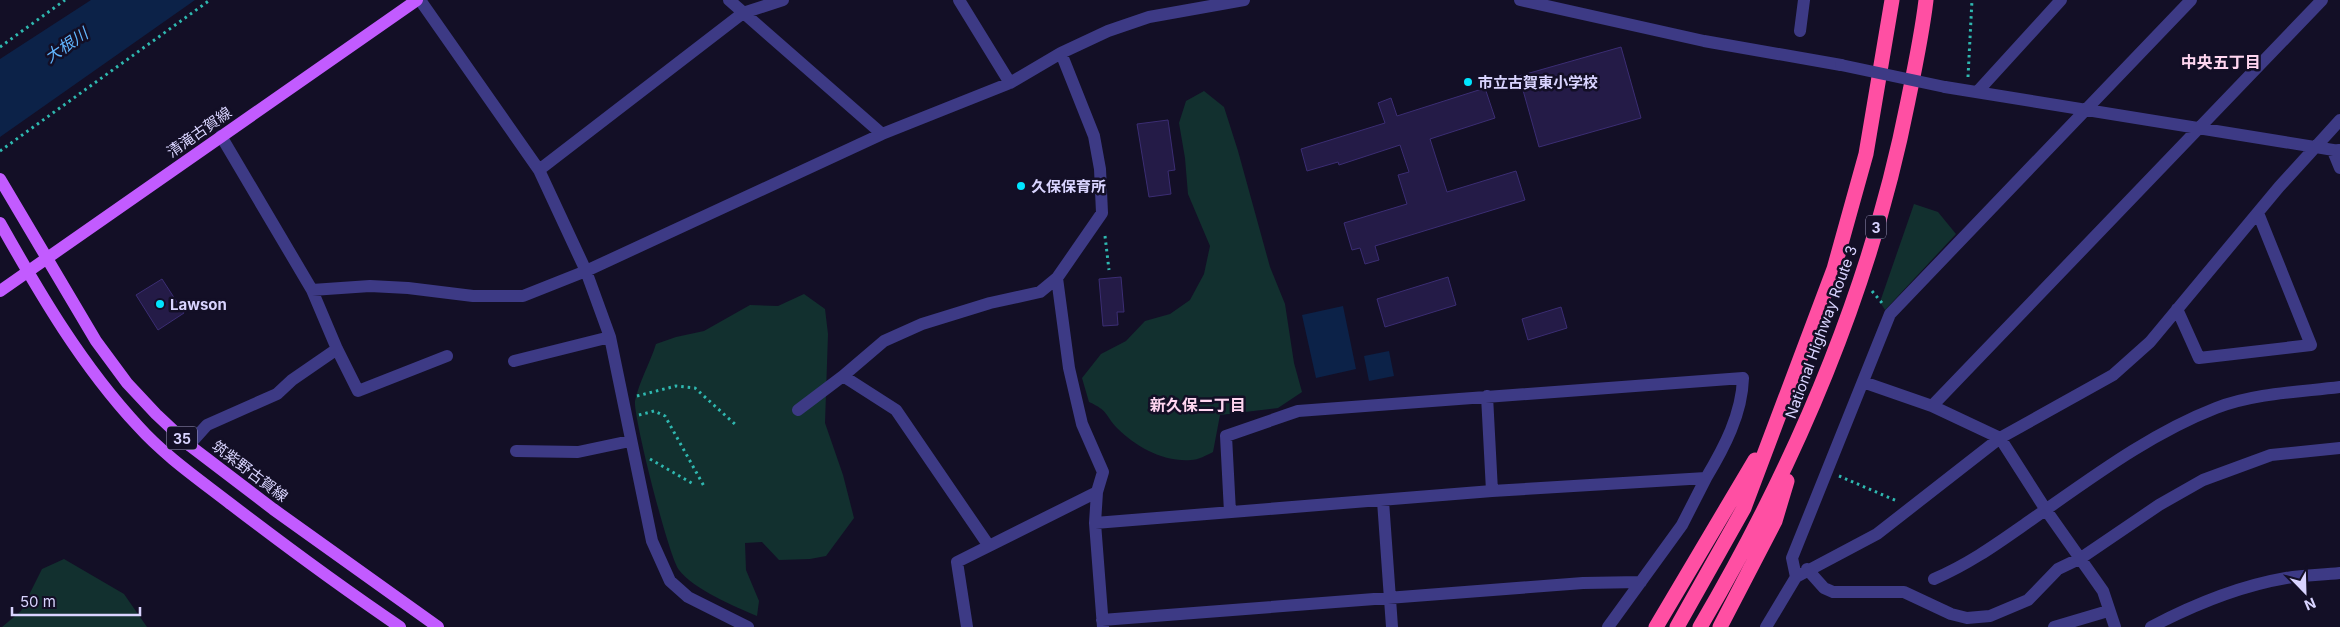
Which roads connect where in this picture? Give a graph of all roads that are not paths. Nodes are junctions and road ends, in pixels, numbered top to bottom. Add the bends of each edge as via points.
1 (419, 0) edge
2 (730, 0) edge
3 (783, 0) edge
4 (959, 0) edge
5 (1244, 0) edge
6 (1520, 0) edge
7 (1804, 0) edge
8 (1892, 0) edge
9 (1926, 0) edge
10 (2061, 0) edge
11 (2191, 0) edge
12 (2322, 0) edge
13 (1219, 2) edge
14 (1571, 5) edge
15 (743, 13) junction
16 (1800, 31) dead end
17 (1062, 53) junction
18 (1010, 83) junction
19 (1973, 90) junction
20 (2086, 110) junction
21 (2340, 120) edge
22 (2201, 128) junction
23 (882, 134) junction
24 (222, 136) junction
25 (2314, 147) junction
26 (2338, 151) edge
27 (2340, 168) edge
28 (539, 170) junction
29 (0, 179) edge
30 (2258, 213) junction
31 (0, 223) edge
32 (47, 258) junction
33 (27, 271) junction
34 (586, 272) junction
35 (1057, 278) junction
36 (312, 290) junction
37 (0, 291) edge
38 (2177, 309) junction
39 (610, 337) junction
40 (337, 349) junction
41 (447, 356) dead end
42 (514, 361) dead end
43 (843, 376) junction
44 (1863, 382) junction
45 (2340, 386) edge
46 (1487, 396) junction
47 (1932, 406) junction
48 (798, 410) dead end
49 (1772, 433) junction
50 (2000, 438) junction
51 (189, 445) junction
52 (631, 445) junction
53 (1797, 446) junction
54 (2340, 448) edge
55 (516, 451) dead end
56 (1706, 478) junction
57 (1492, 491) junction
58 (1097, 492) junction
59 (1383, 501) junction
60 (2046, 510) junction
61 (1230, 512) junction
62 (1095, 523) junction
63 (990, 546) junction
64 (2081, 558) junction
65 (1807, 569) junction
66 (2340, 573) edge
67 (1796, 577) junction
68 (1934, 579) dead end
69 (1641, 582) junction
70 (1391, 598) junction
71 (2108, 611) junction
72 (1991, 621) edge
73 (1103, 624) edge
74 (400, 627) edge
75 (438, 627) edge
76 (748, 627) edge
77 (967, 627) edge
78 (1392, 627) edge
79 (1608, 627) edge
80 (1656, 627) edge
81 (1677, 627) edge
82 (1700, 627) edge
83 (1720, 627) edge
84 (1766, 627) edge
85 (2054, 627) edge
86 (2115, 627) edge
87 (2151, 627) edge

1 - 24 main road, 清滝古賀線
1 - 28 street
2 - 15 street
3 - 15 street
4 - 18 street
5 - 13 street
6 - 14 street
7 - 16 street
8 - 49 highway, National Highway Route 3 / 3 via 1866,154 1834,268
9 - 53 highway, National Highway Route 3 / 3 via 1896,162 1861,278
10 - 19 street
11 - 20 street
12 - 22 street
13 - 17 street via 1149,17 1108,31
14 - 19 street, bridge via 1704,41
15 - 23 street
15 - 28 street
17 - 18 street
17 - 35 street via 1094,136 1100,169 1102,213
18 - 23 street
19 - 20 street
20 - 22 street
20 - 44 street via 1890,314
21 - 25 street
22 - 25 street
22 - 47 street
23 - 34 street
24 - 32 main road, 清滝古賀線
24 - 36 street
25 - 26 street
25 - 30 street
26 - 27 street
28 - 34 street
29 - 32 main road, 筑紫野古賀線 / 35
30 - 38 street
30 - 38 street via 2312,344 2199,358
31 - 33 main road, 35
32 - 33 main road, 清滝古賀線
32 - 51 main road, 筑紫野古賀線 / 35 via 96,341 127,383
33 - 37 main road, 清滝古賀線
33 - 74 main road, 35 via 77,351 139,428 172,459 252,520
34 - 36 street via 523,296 473,296 370,286
34 - 39 street
35 - 43 street via 1040,292 922,324 884,341
35 - 58 street via 1068,368 1082,424 1103,472
36 - 40 street
38 - 50 street via 2150,342 2113,375
39 - 42 street
39 - 52 street
40 - 41 street via 358,390
40 - 51 street via 276,394 207,425
43 - 48 street
43 - 63 street via 896,410
44 - 47 street
44 - 67 street via 1792,558
45 - 60 street via 2241,400 2217,408 2173,428 2125,456
46 - 56 street via 1743,378 1742,399
46 - 57 street
46 - 61 street via 1298,411 1226,436
47 - 50 street
49 - 80 highway
49 - 81 highway, National Highway Route 3 / 3 via 1744,508
50 - 60 street
50 - 65 street via 1877,534
51 - 75 main road, 筑紫野古賀線 / 35
52 - 55 street via 578,452
52 - 76 street via 652,541 670,582 688,597
53 - 82 highway, National Highway Route 3 / 3
53 - 83 highway via 1775,521
54 - 64 street via 2271,455 2234,466 2159,505
56 - 57 street
56 - 69 street via 1682,525
57 - 59 street
58 - 62 street
58 - 63 street
59 - 61 street
59 - 70 street
60 - 64 street
60 - 68 street via 1967,564
61 - 62 street
62 - 73 street
63 - 77 street via 958,562
64 - 71 street via 2103,591
64 - 72 street via 2058,569 2028,600
65 - 67 street
65 - 72 street via 1824,588 1833,592 1904,592 1932,608
66 - 87 street via 2285,578 2228,593
67 - 84 street
69 - 70 street via 1582,583
69 - 79 street
70 - 73 street
70 - 78 street
71 - 85 street
71 - 86 street

